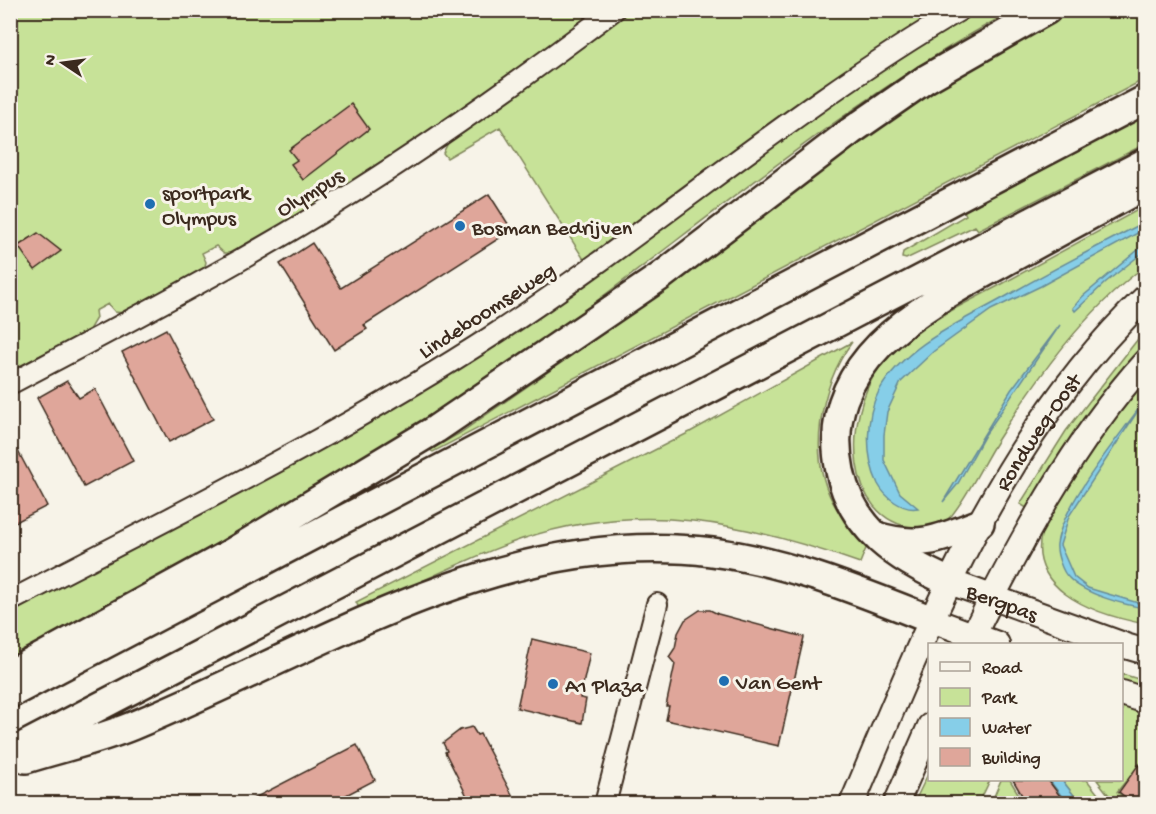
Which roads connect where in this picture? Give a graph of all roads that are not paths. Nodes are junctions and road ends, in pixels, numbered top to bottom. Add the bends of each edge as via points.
1 (614, 10) edge
2 (960, 10) edge
3 (1047, 10) edge
4 (1146, 99) edge
5 (1146, 162) edge
6 (1146, 185) edge
7 (1146, 297) edge
8 (1146, 362) edge
9 (10, 384) edge
10 (980, 523) junction
11 (875, 535) junction
12 (950, 582) junction
13 (992, 599) junction
14 (10, 601) edge
15 (657, 604) dead end
16 (932, 620) junction
17 (971, 640) edge
18 (987, 643) edge
19 (1115, 643) edge
20 (1123, 646) edge
21 (1146, 652) edge
22 (10, 674) edge
23 (1123, 693) edge
24 (10, 694) edge
25 (1146, 701) edge
26 (928, 731) edge
27 (10, 753) edge
28 (10, 764) edge
29 (605, 804) edge
30 (852, 804) edge
31 (896, 804) edge

1 - 9 street, Olympus via 378,177 250,254
2 - 14 street, Lindeboomseweg via 855,76 586,272 432,373 202,503
3 - 22 highway via 917,85 850,131 661,276 436,429 229,554
4 - 24 highway
5 - 27 highway
6 - 11 highway via 928,304 889,334 859,369 844,398 837,455 848,496
7 - 10 main road, Rondweg-Oost via 1118,323 1067,384 1027,442
8 - 13 main road, Rondweg-Oost via 1110,405 1055,487
10 - 11 highway via 932,542 900,543
10 - 12 main road, Rondweg-Oost
11 - 12 highway via 915,567
12 - 13 main road, Bergpas
12 - 16 main road, Rondweg-Oost
13 - 17 main road, Rondweg-Oost
13 - 19 main road, Bergpas
15 - 29 street
16 - 17 main road, Bergpas
16 - 28 highway via 806,573 733,555 652,549 573,556 516,567 422,595 130,727
16 - 30 main road, Rondweg-Oost
17 - 18 main road, Bergpas
20 - 21 main road, Bergpas
23 - 25 main road
26 - 31 main road

